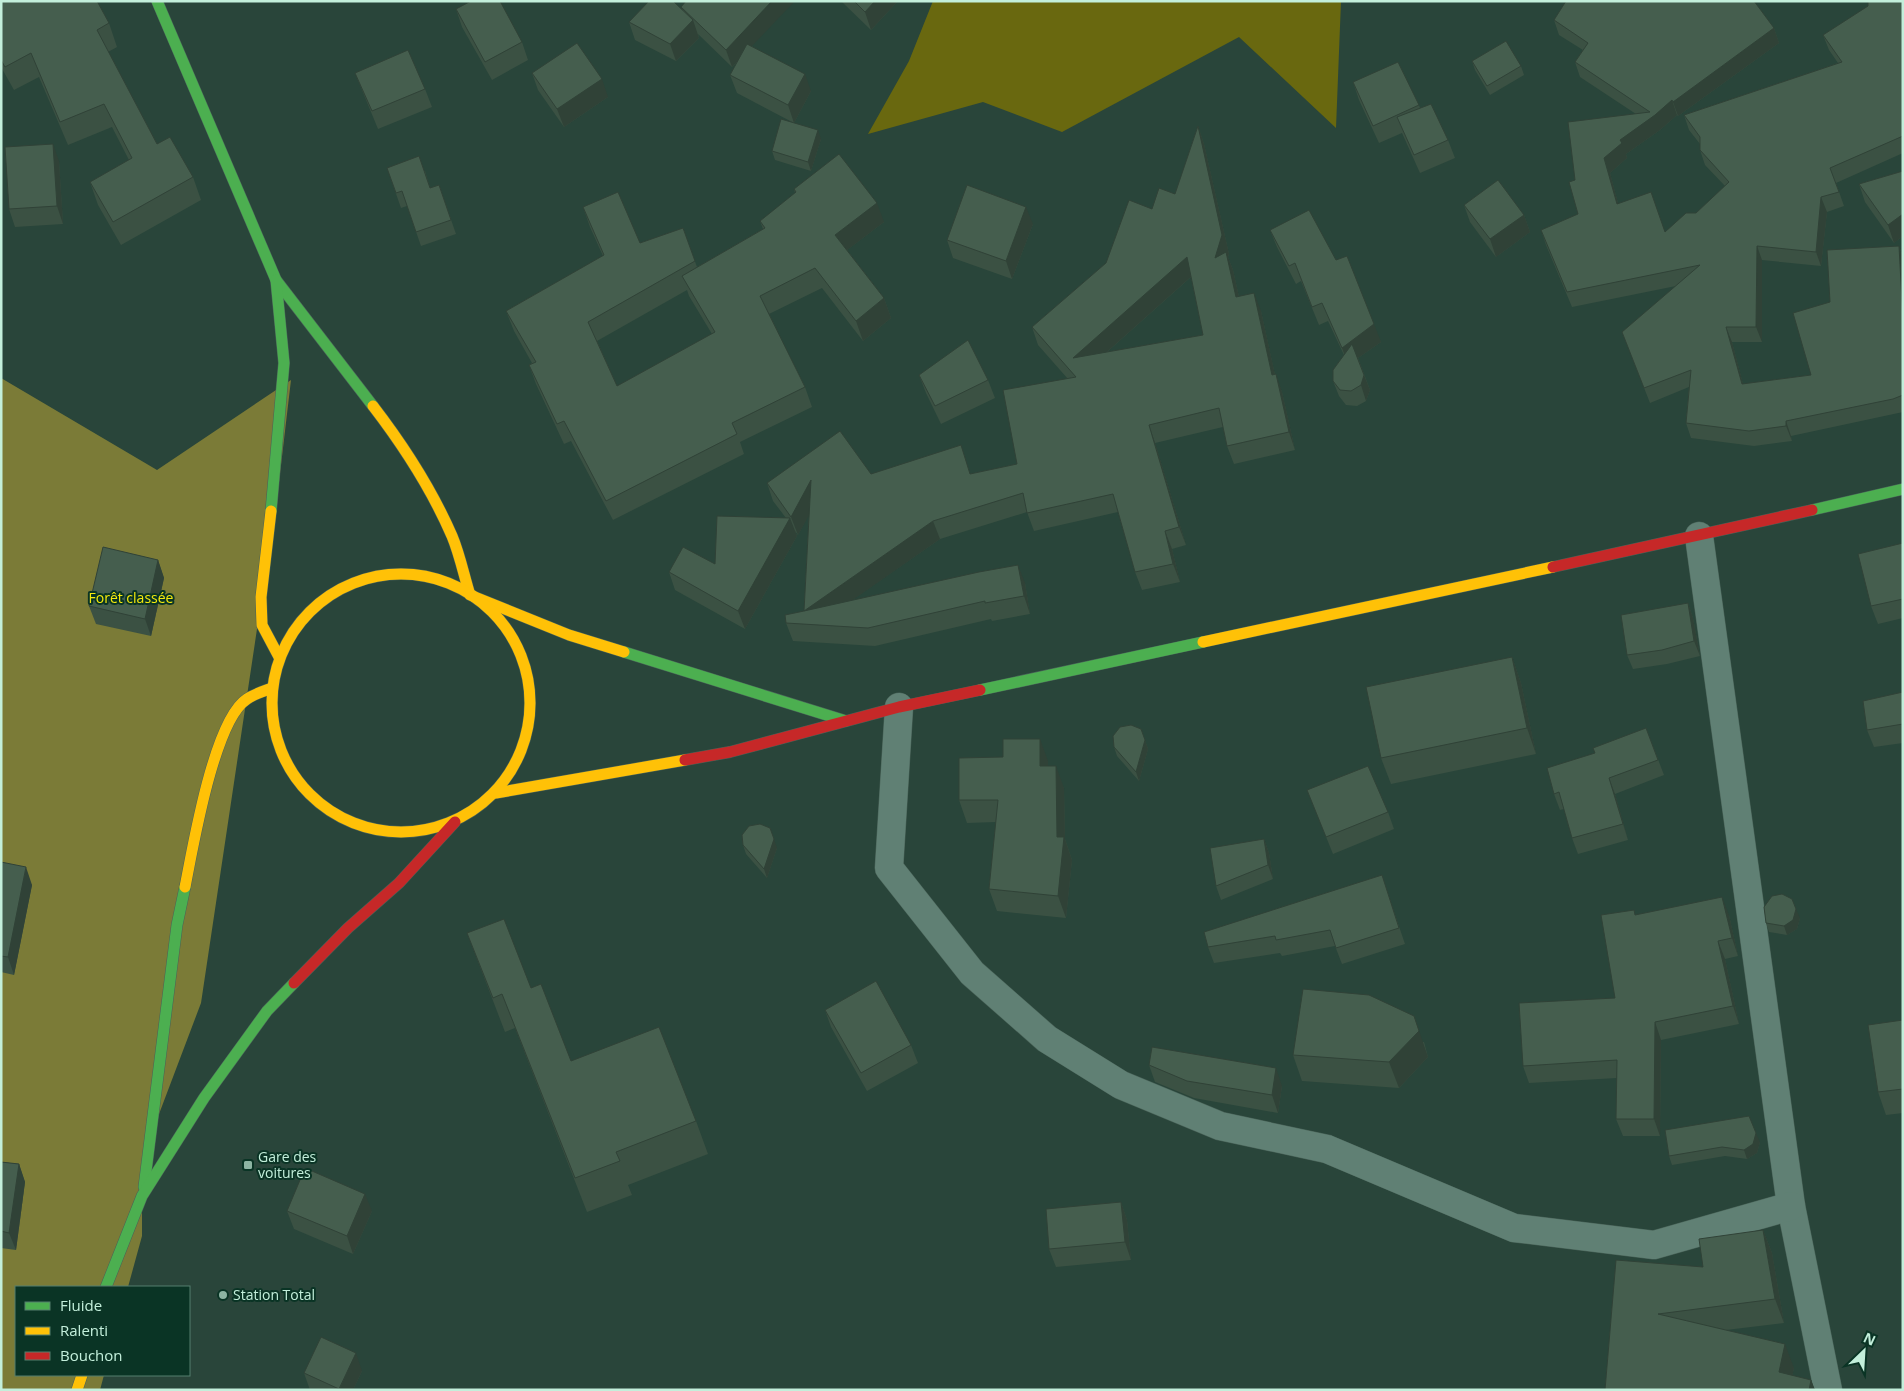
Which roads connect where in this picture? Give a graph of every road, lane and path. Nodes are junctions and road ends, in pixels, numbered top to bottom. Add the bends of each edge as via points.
1 (157, 1) edge
2 (276, 280) junction
3 (1903, 489) edge
4 (1699, 536) junction
5 (470, 595) junction
6 (279, 657) junction
7 (272, 688) junction
8 (899, 707) junction
9 (846, 721) junction
10 (496, 792) junction
11 (455, 822) junction
12 (142, 1196) junction
13 (1791, 1206) junction
14 (106, 1286) edge
15 (82, 1376) edge
16 (77, 1390) edge
17 (1828, 1390) edge

1 - 2 highway
2 - 5 highway via 389,427 426,486 452,537
2 - 6 highway via 284,363 261,597 262,625
3 - 4 highway
4 - 8 highway
4 - 13 street
5 - 6 highway via 436,579 397,574 360,580 326,598 298,624
5 - 9 highway via 569,635
5 - 10 highway via 499,619 520,651 530,688 529,726 518,762
6 - 7 highway
7 - 11 highway via 273,727 287,764 310,795 341,818 378,831 417,832
7 - 12 highway via 246,699 230,718 208,778 177,925
8 - 9 highway
8 - 13 street via 888,868 972,973 1047,1039 1121,1085 1220,1126 1327,1149 1514,1228 1654,1245
9 - 10 highway via 730,752
10 - 11 highway
11 - 12 highway via 398,883 348,928 267,1011 204,1098
12 - 14 highway
13 - 17 street
15 - 16 highway

